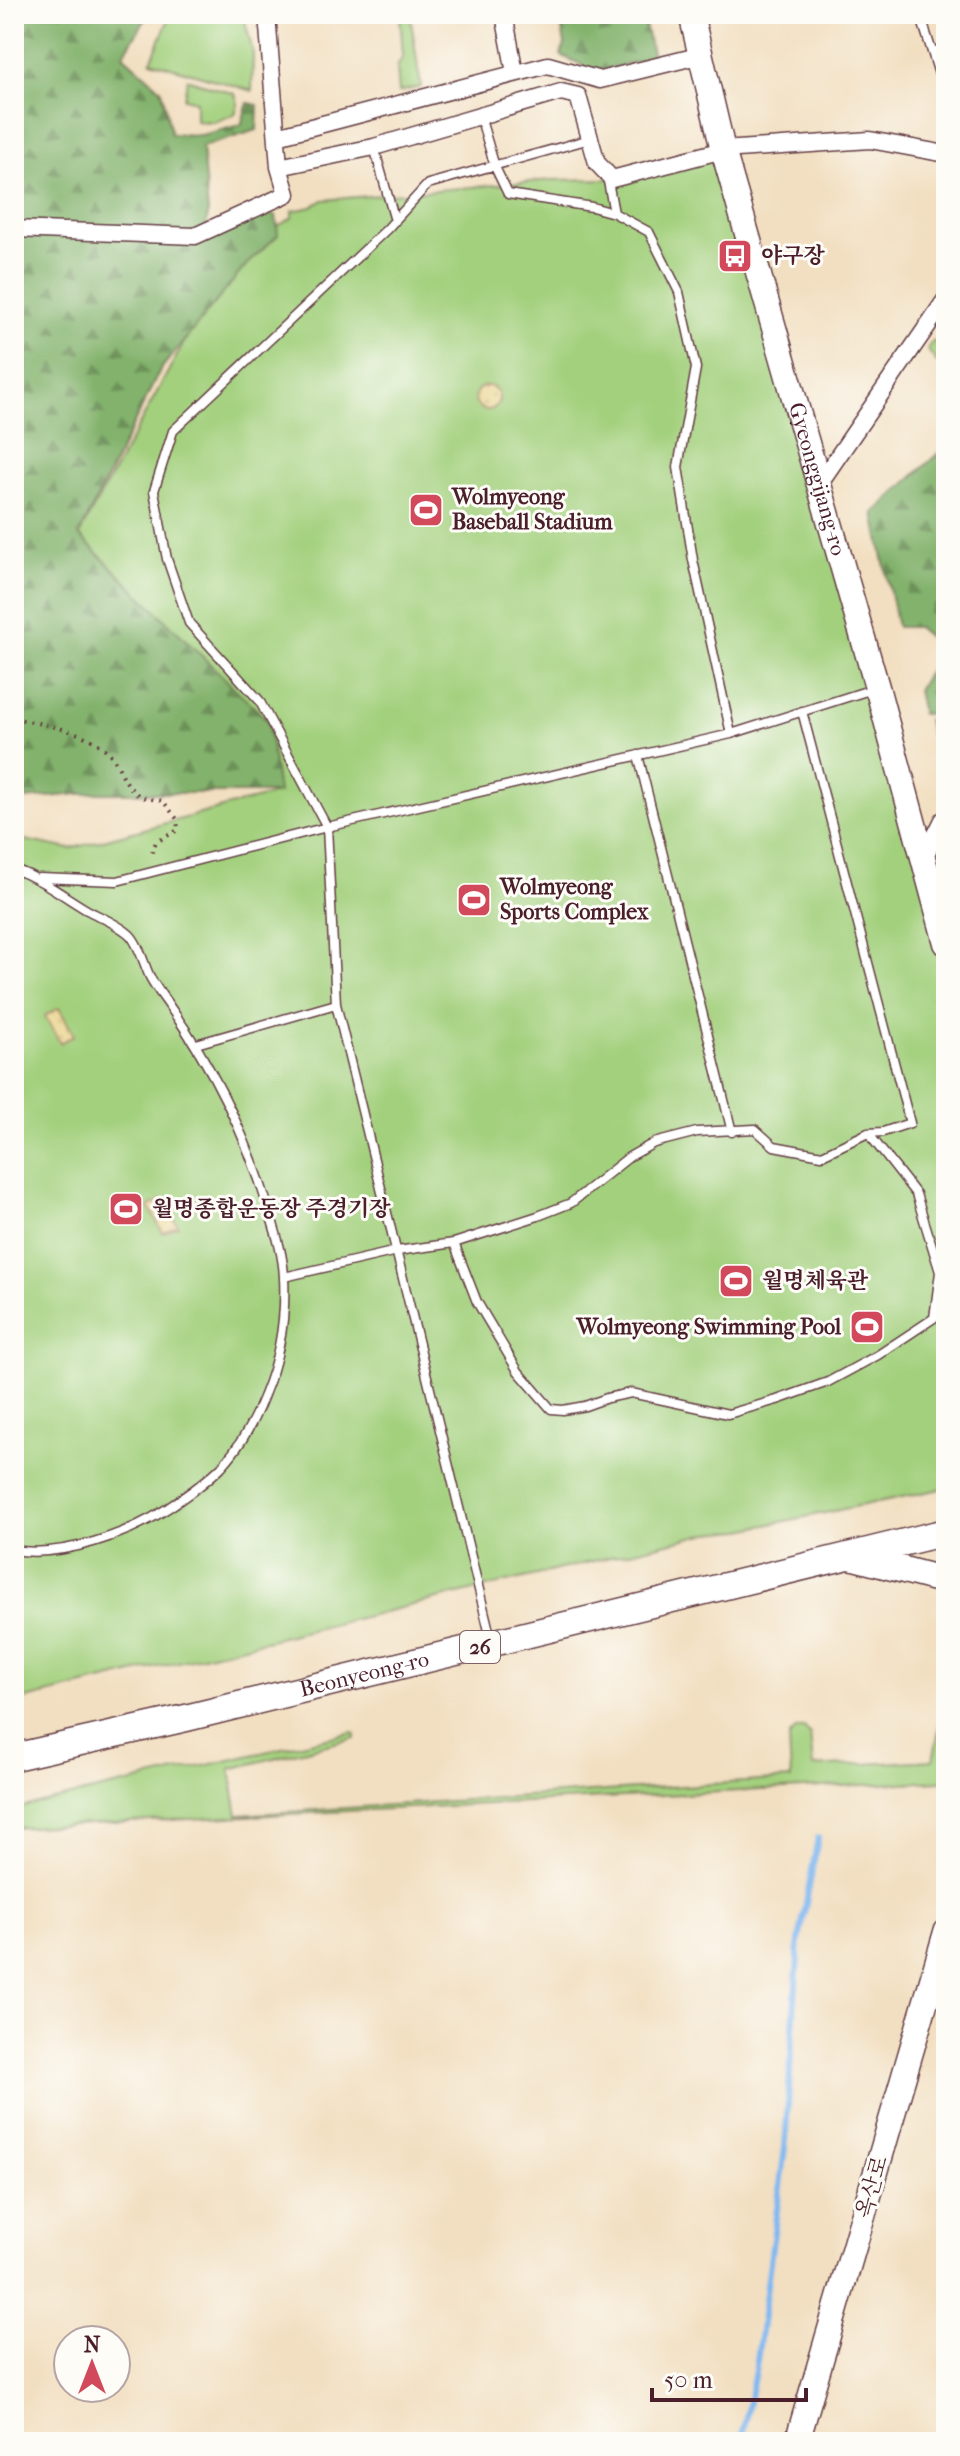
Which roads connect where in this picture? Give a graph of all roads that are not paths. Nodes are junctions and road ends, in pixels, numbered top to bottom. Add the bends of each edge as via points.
1 (267, 14) edge
2 (504, 14) edge
3 (691, 14) edge
4 (920, 14) edge
5 (946, 50) edge
6 (932, 51) junction
7 (702, 55) junction
8 (515, 73) junction
9 (946, 96) edge
10 (480, 116) junction
11 (277, 136) junction
12 (591, 139) junction
13 (374, 147) junction
14 (723, 150) junction
15 (946, 154) edge
16 (279, 167) junction
17 (495, 167) junction
18 (607, 173) junction
19 (614, 213) junction
20 (395, 221) junction
21 (14, 229) edge
22 (946, 299) edge
23 (819, 484) junction
24 (877, 687) junction
25 (802, 711) junction
26 (731, 734) junction
27 (638, 755) junction
28 (946, 819) edge
29 (327, 827) junction
30 (924, 858) junction
31 (14, 869) edge
32 (39, 878) junction
33 (946, 943) edge
34 (336, 1004) junction
35 (196, 1044) junction
36 (732, 1132) junction
37 (868, 1133) junction
38 (454, 1243) junction
39 (397, 1251) junction
40 (284, 1277) junction
41 (946, 1532) edge
42 (14, 1550) edge
43 (846, 1556) junction
44 (946, 1581) edge
45 (492, 1644) junction
46 (14, 1757) edge
47 (946, 1932) edge
48 (797, 2442) edge

1 - 11 street
2 - 8 street
3 - 7 street, Gyeonggijang-ro
4 - 6 lane
5 - 6 lane
6 - 9 lane
7 - 8 street via 600,80 548,65
7 - 14 street, Gyeonggijang-ro
8 - 11 street
10 - 12 street via 561,92 578,96
10 - 13 street
10 - 17 lane
11 - 16 street
12 - 17 lane
12 - 18 street via 597,163
13 - 16 street
13 - 20 lane
14 - 15 street via 870,140
14 - 18 street via 612,179
14 - 23 street, Gyeonggijang-ro
16 - 21 street via 287,194 195,236
17 - 19 lane via 508,194
17 - 20 lane via 428,184
18 - 19 lane
19 - 26 lane via 649,232 679,292 696,368 678,467
20 - 29 lane via 173,431 154,491 167,559 189,623 259,700
22 - 23 street
23 - 24 street, Gyeonggijang-ro
24 - 25 lane
24 - 30 street, Gyeonggijang-ro
25 - 26 lane
25 - 37 lane via 910,1123
26 - 27 lane
27 - 29 lane
27 - 36 lane
28 - 30 street
29 - 32 lane via 117,881
29 - 34 lane
30 - 33 street, Gyeonggijang-ro
31 - 32 lane
32 - 35 lane via 131,935 152,981
34 - 35 lane
34 - 39 lane
35 - 40 lane via 259,1175
36 - 37 lane via 755,1129 774,1146 822,1155
36 - 38 lane via 697,1132 654,1143 571,1203
37 - 38 lane via 916,1194 940,1272 934,1318 828,1382 728,1414 631,1393 551,1409 518,1371 477,1302
38 - 39 lane
39 - 40 lane
39 - 45 lane
40 - 42 lane via 274,1371 258,1411 222,1466 196,1489 131,1529 61,1548
41 - 43 main road, Beonyeong-ro / 26
43 - 44 main road
43 - 45 main road, Beonyeong-ro / 26
45 - 46 main road, Beonyeong-ro / 26
47 - 48 street, 옥산로

